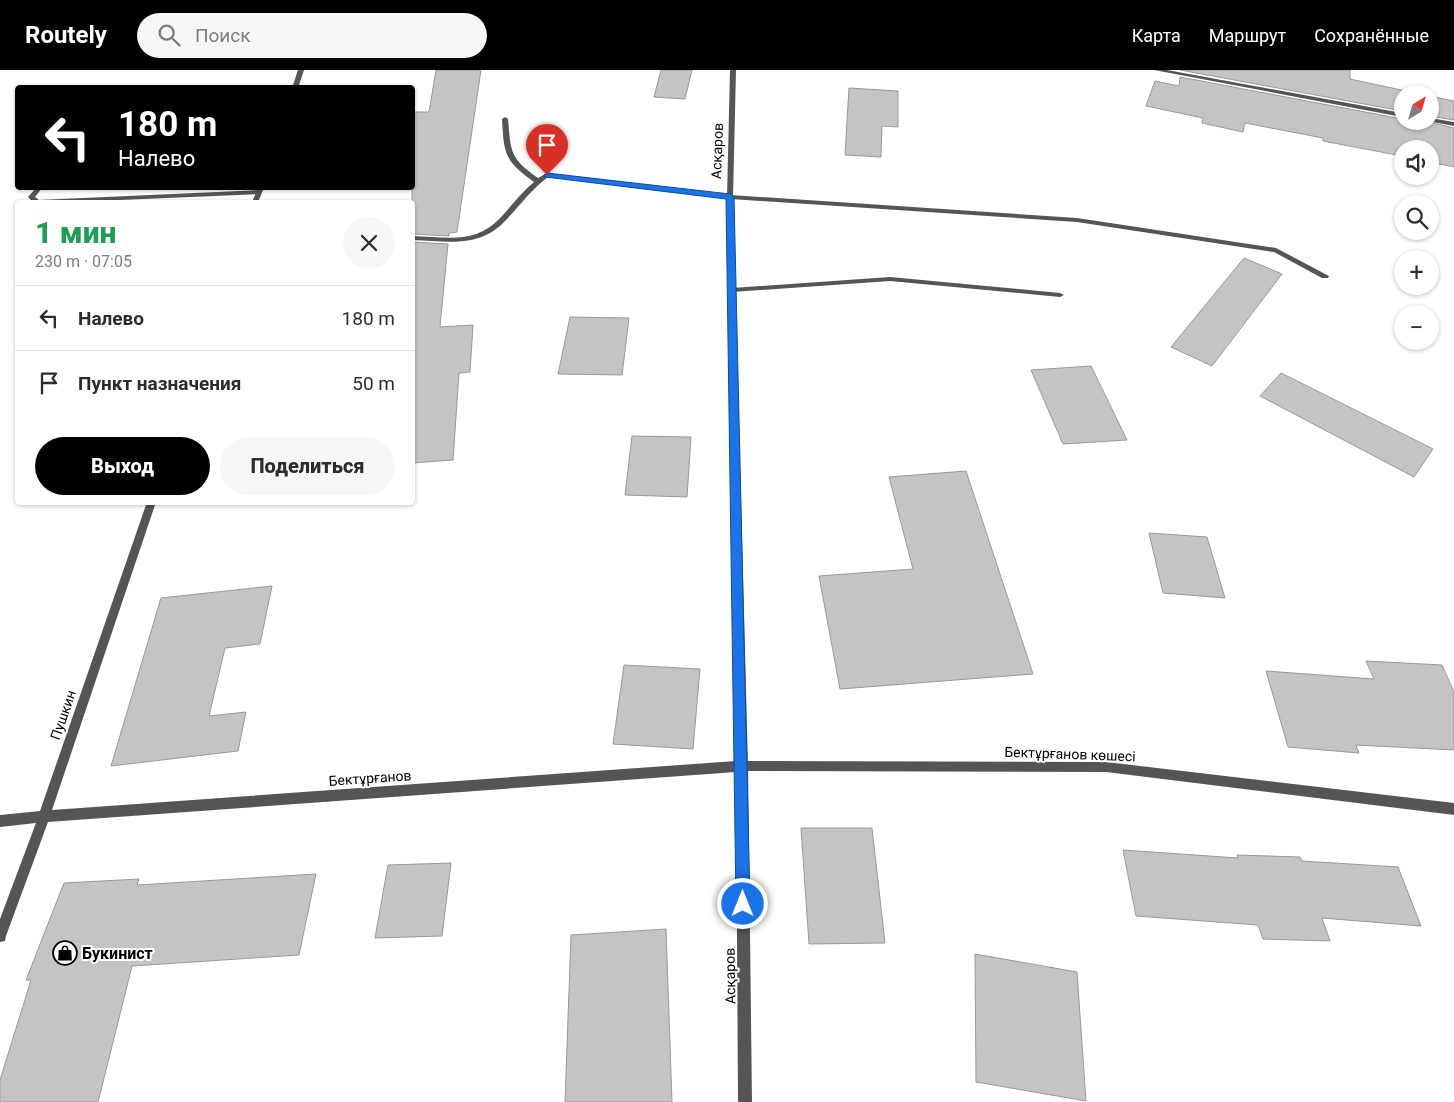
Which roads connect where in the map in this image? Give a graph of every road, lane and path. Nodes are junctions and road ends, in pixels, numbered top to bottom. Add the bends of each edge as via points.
1 (301, 70) edge
2 (734, 70) edge
3 (1157, 70) edge
4 (296, 85) edge
5 (1394, 114) edge
6 (505, 119) dead end
7 (1439, 122) edge
8 (1454, 124) edge
9 (537, 181) junction
10 (36, 190) edge
11 (260, 190) edge
12 (730, 197) junction
13 (35, 200) edge
14 (74, 200) edge
15 (415, 238) edge
16 (1325, 276) dead end
17 (732, 290) junction
18 (1060, 295) dead end
19 (151, 505) edge
20 (742, 766) junction
21 (1454, 809) edge
22 (44, 816) junction
23 (0, 821) edge
24 (0, 936) edge
25 (745, 1102) edge

1 - 4 street
2 - 12 street, Асқаров
3 - 5 street
6 - 9 street via 508,156
7 - 8 street
9 - 12 street via 547,175
9 - 15 street via 488,233 471,238
10 - 13 street via 31,197
11 - 14 street
12 - 16 street via 1077,220 1276,250
12 - 17 street, Асқаров
17 - 18 street via 890,279
17 - 20 street, Асқаров
19 - 22 street, Пушкин
20 - 21 street, Бектұрғанов көшесі via 1106,767
20 - 22 street, Бектұрғанов
20 - 25 street, Асқаров
22 - 23 street, Бектұрғанов
22 - 24 street, Пушкин

